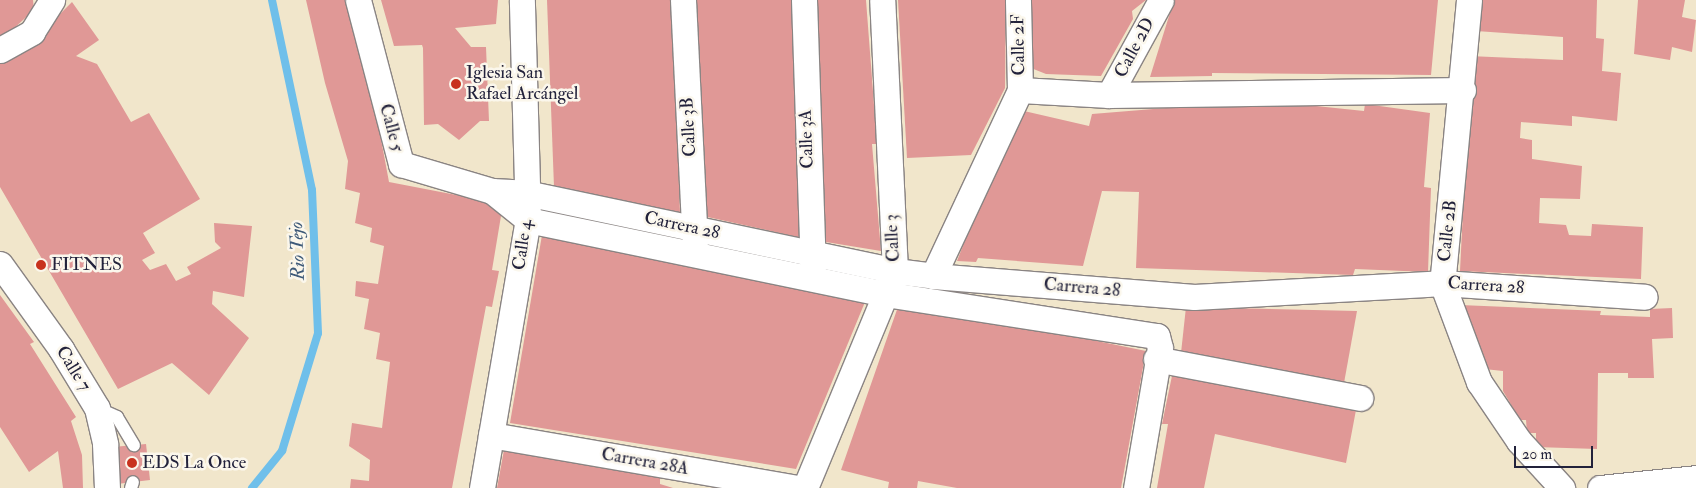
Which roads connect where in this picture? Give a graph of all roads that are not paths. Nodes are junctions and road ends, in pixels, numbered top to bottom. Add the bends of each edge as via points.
1 (52, 0) edge
2 (358, 0) edge
3 (522, 0) edge
4 (683, 0) edge
5 (804, 0) edge
6 (882, 0) edge
7 (1018, 0) edge
8 (1160, 0) edge
9 (1469, 0) edge
10 (0, 50) edge
11 (1020, 90) junction
12 (1463, 90) junction
13 (1109, 95) junction
14 (492, 191) junction
15 (526, 193) junction
16 (528, 220) junction
17 (694, 228) junction
18 (695, 253) junction
19 (812, 254) junction
20 (0, 264) edge
21 (895, 271) junction
22 (933, 276) junction
23 (813, 278) junction
24 (1442, 283) junction
25 (885, 294) junction
26 (1645, 297) dead end
27 (1157, 350) junction
28 (1360, 398) dead end
29 (97, 408) junction
30 (491, 435) junction
31 (134, 445) dead end
32 (1696, 478) edge
33 (108, 488) edge
34 (482, 488) edge
35 (798, 488) edge
36 (805, 488) edge
37 (1136, 488) edge
38 (1562, 488) edge
39 (1600, 488) edge

1 - 10 street via 32,32
2 - 14 street, Calle 5 via 401,164
3 - 15 street, Calle 4
4 - 17 street, Calle 3B
5 - 19 street, Calle 3A
6 - 21 street, Calle 3
7 - 11 street, Calle 2F
8 - 13 street, Calle 2D
9 - 12 street, Calle 2B
11 - 13 street
11 - 22 street
12 - 13 street
12 - 24 street, Calle 2B
14 - 15 street, Calle 5
14 - 16 street, Calle 5
15 - 16 street, Calle 4
15 - 17 street, Carrera 28
16 - 18 street, Carrera 28
16 - 30 street, Calle 4
17 - 18 street, Calle 3B
17 - 19 street, Carrera 28
18 - 23 street, Carrera 28
19 - 21 street, Carrera 28
19 - 23 street, Calle 3A
20 - 29 street, Calle 7 via 61,349
21 - 22 street, Carrera 28
21 - 25 street, Calle 3
22 - 24 street, Carrera 28 via 1194,297
23 - 25 street, Carrera 28
24 - 26 street, Carrera 28
24 - 38 street, Calle 2B via 1479,382 1519,441
25 - 27 street, Carrera 28 via 1156,336
25 - 36 street, Calle 3
27 - 28 street, Carrera 28
27 - 37 street
29 - 31 lane via 117,417
29 - 33 street, Calle 7 via 105,444
30 - 34 street, Calle 4
30 - 35 street, Carrera 28A
32 - 39 street

